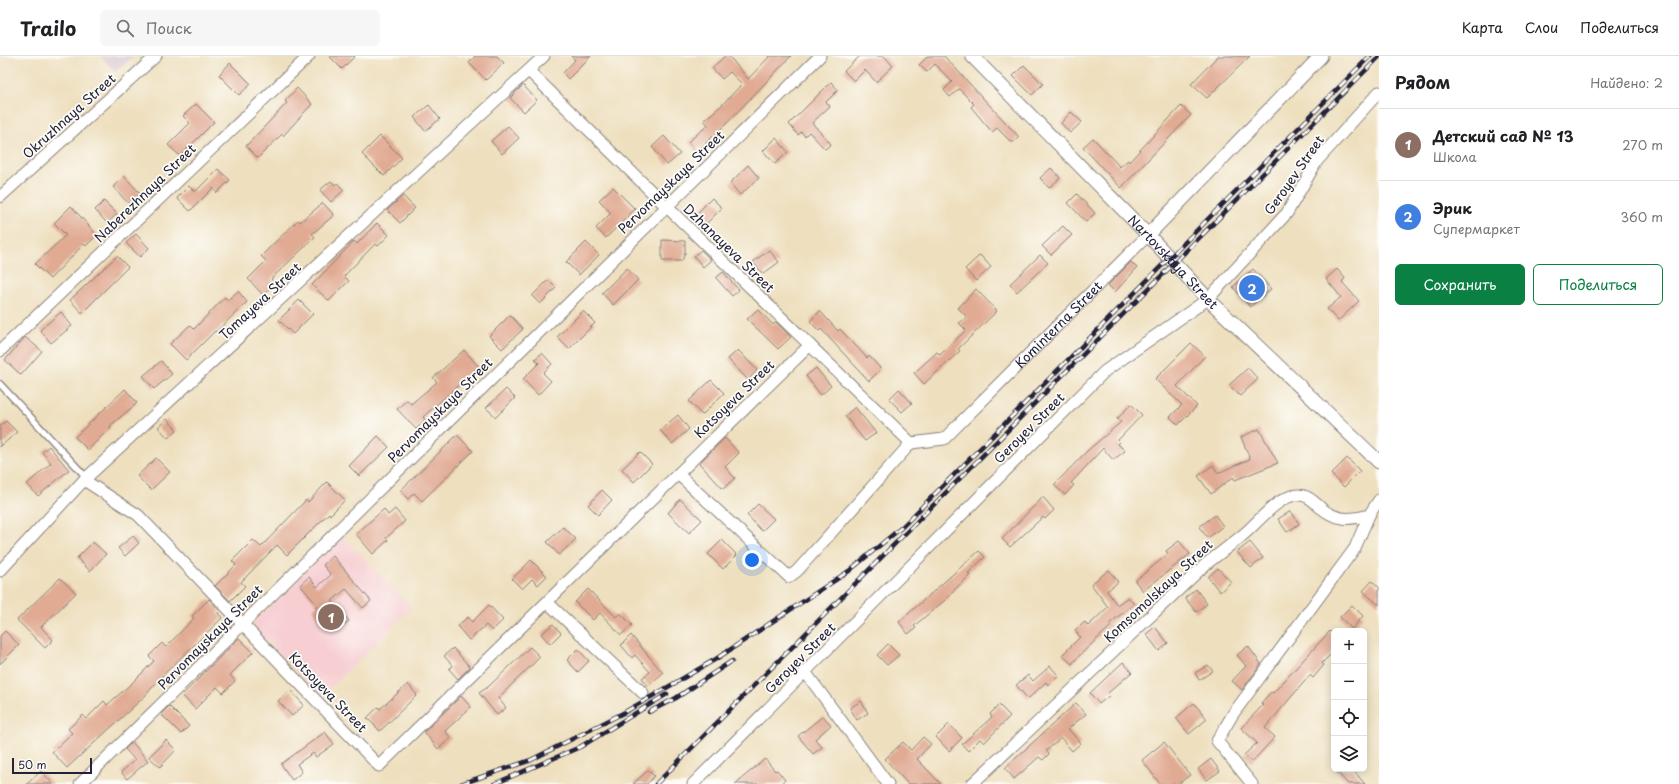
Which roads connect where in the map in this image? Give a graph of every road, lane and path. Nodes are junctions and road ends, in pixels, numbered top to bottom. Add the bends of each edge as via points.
1 (156, 56) edge
2 (308, 56) edge
3 (820, 56) edge
4 (972, 56) edge
5 (1321, 56) edge
6 (538, 58) edge
7 (529, 70) junction
8 (1379, 92) edge
9 (0, 197) edge
10 (666, 206) junction
11 (1148, 235) junction
12 (1208, 299) junction
13 (810, 345) junction
14 (0, 351) edge
15 (0, 384) edge
16 (911, 444) junction
17 (1379, 462) edge
18 (678, 474) junction
19 (86, 480) junction
20 (1379, 500) edge
21 (1369, 516) junction
22 (0, 571) edge
23 (547, 602) junction
24 (244, 624) junction
25 (806, 672) junction
26 (643, 693) dead end
27 (80, 784) edge
28 (693, 784) edge
29 (888, 784) edge
30 (972, 784) edge
31 (1252, 784) edge

1 - 9 street, Okruzhnaya Street
2 - 14 street, Naberezhnaya Street
3 - 10 street, Pervomayskaya Street
4 - 11 street, Nartovskaya Street
5 - 11 street, Kominterna Street
6 - 7 street, Tomayeva Street
7 - 10 street, Dzhanayeva Street
7 - 19 street, Tomayeva Street
8 - 12 street, Geroyev Street via 1317,161 1287,213
10 - 13 street, Dzhanayeva Street
10 - 24 street, Pervomayskaya Street
11 - 12 street, Nartovskaya Street
11 - 16 street, Kominterna Street via 944,438
12 - 17 street, Nartovskaya Street
12 - 25 street, Geroyev Street via 1105,371
13 - 16 street, Dzhanayeva Street
13 - 18 street, Kotsoyeva Street
15 - 19 lane
16 - 18 street via 789,577
18 - 23 street, Kotsoyeva Street
19 - 22 street, Tomayeva Street
19 - 24 street, Kotsoyeva Street via 138,516
20 - 21 street
21 - 30 street, Komsomolskaya Street via 1340,519 1306,496 1295,495 1278,502 1246,533 1206,564
21 - 31 street via 1355,548 1233,714 1217,741
23 - 24 street, Kotsoyeva Street via 379,766
23 - 26 street
24 - 27 street, Pervomayskaya Street
25 - 28 street, Geroyev Street
25 - 29 street

